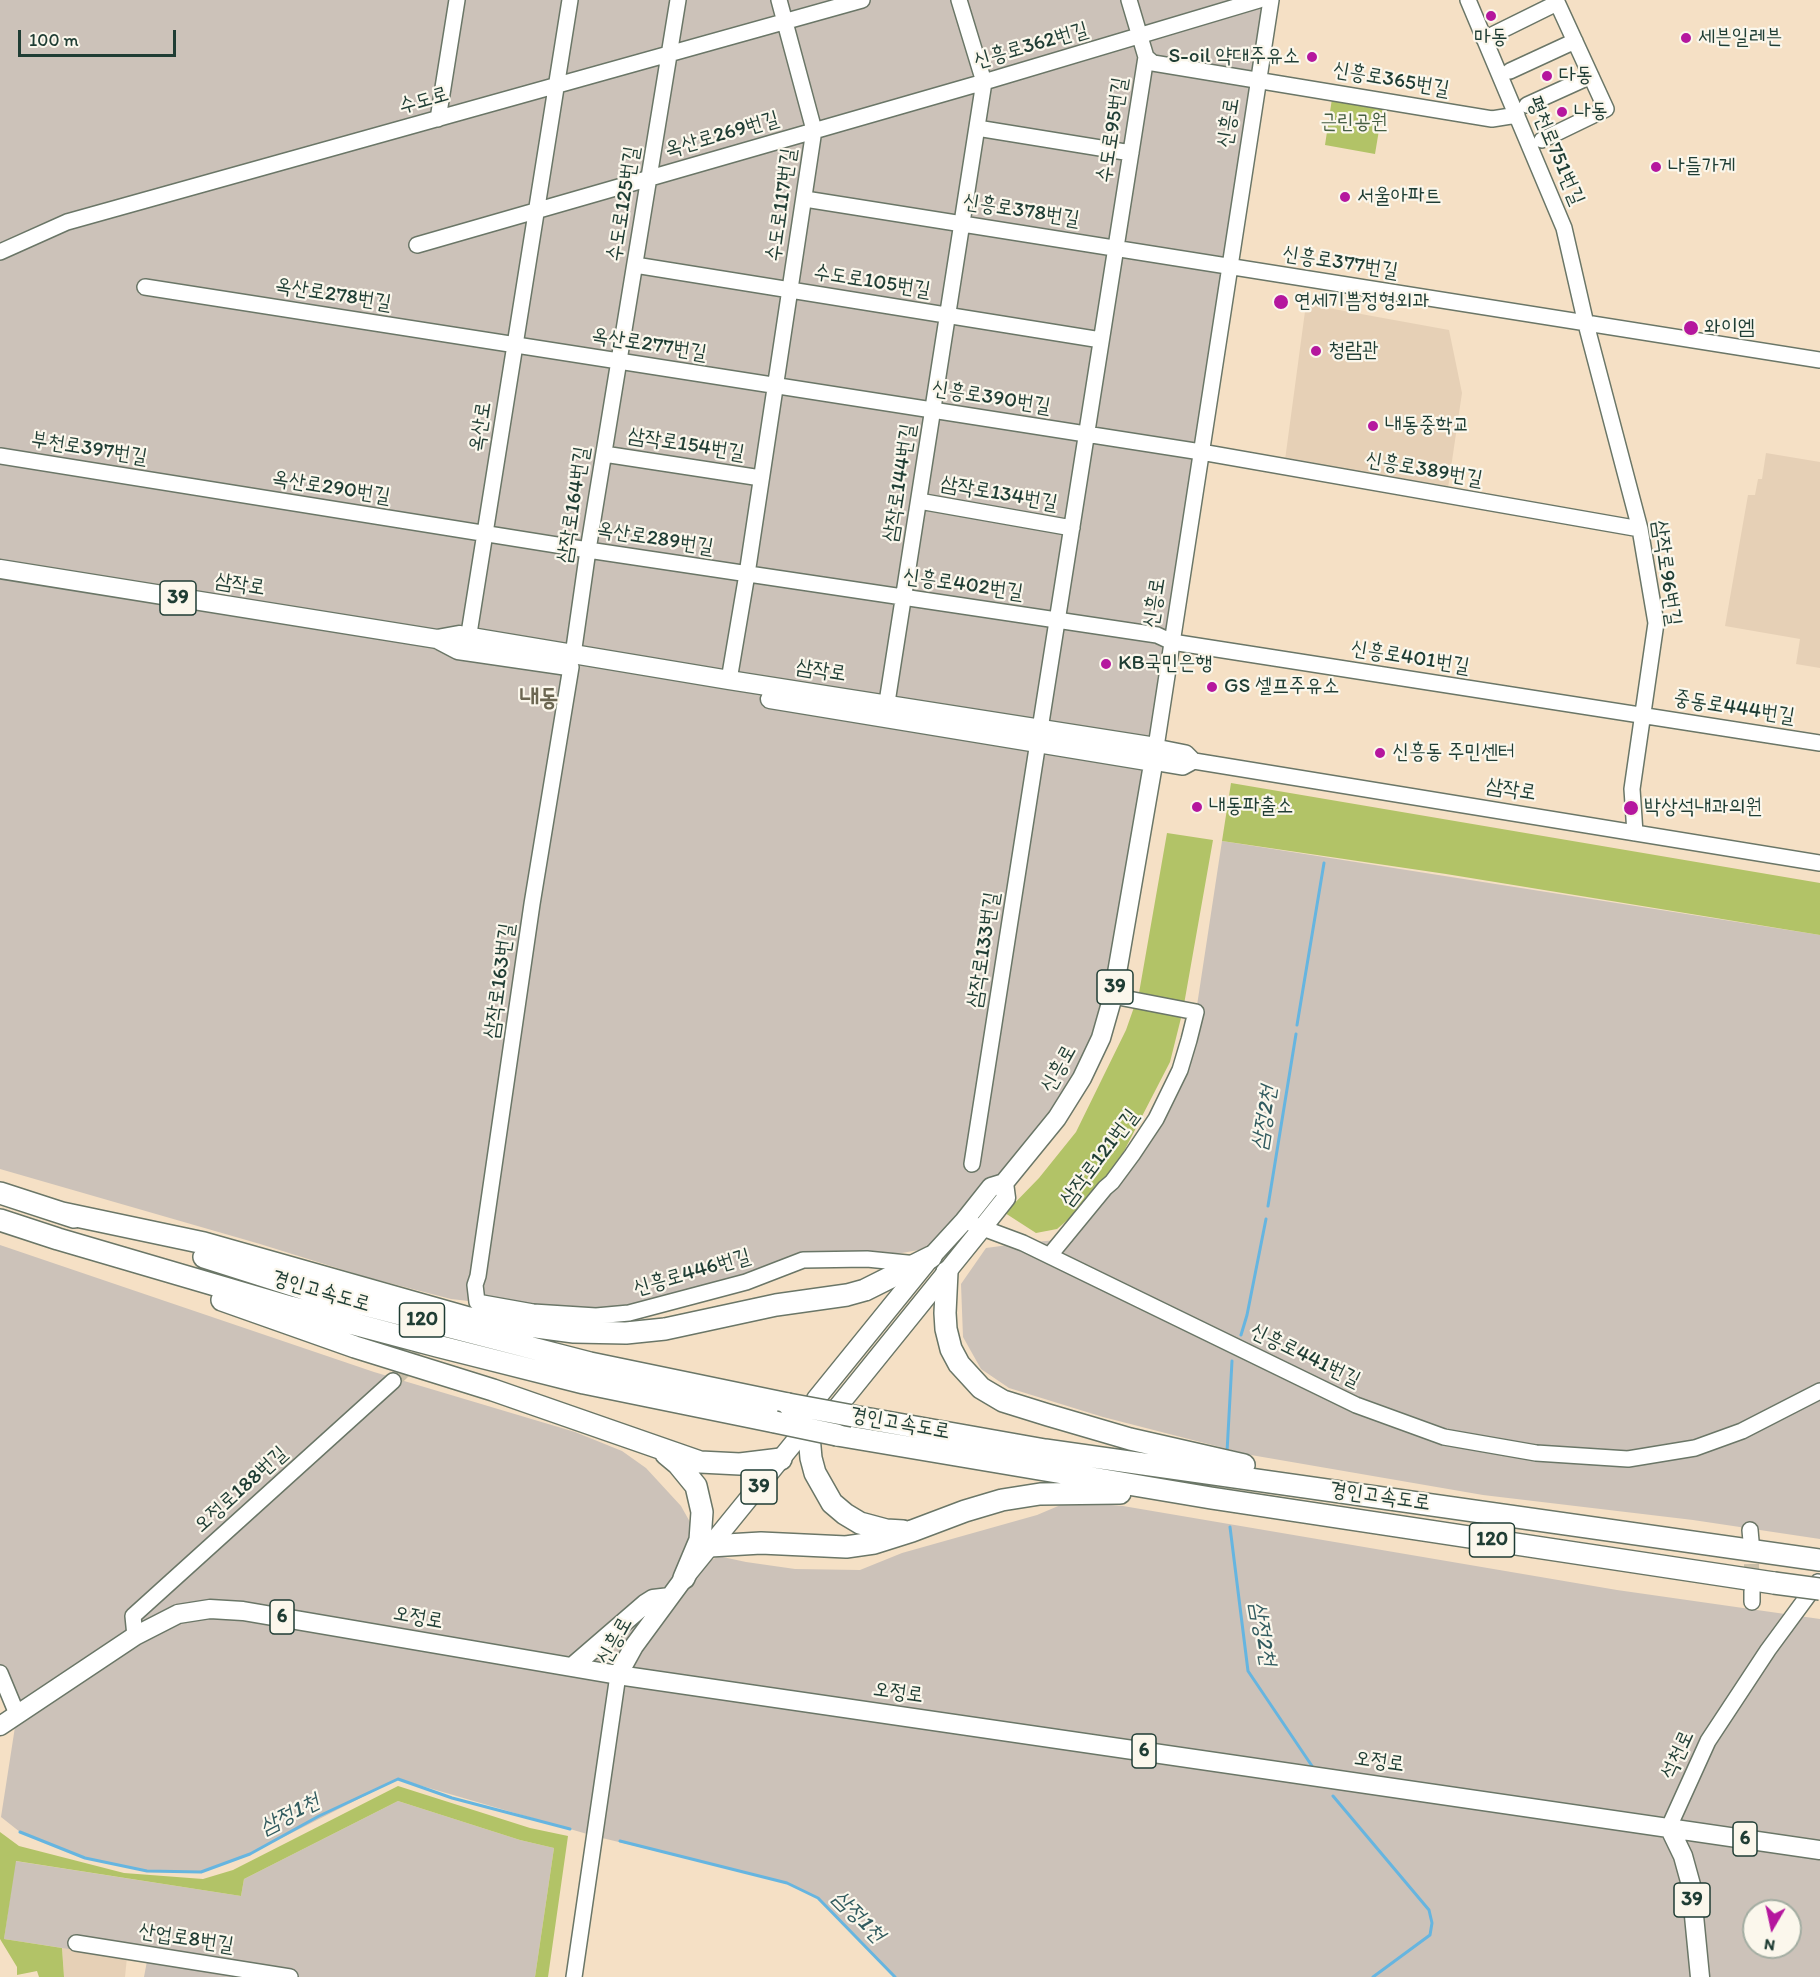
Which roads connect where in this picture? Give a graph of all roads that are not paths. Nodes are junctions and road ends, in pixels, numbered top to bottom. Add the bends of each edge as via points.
1 (457, 0) edge
2 (570, 0) edge
3 (678, 0) edge
4 (779, 0) edge
5 (862, 0) edge
6 (959, 0) edge
7 (1129, 0) edge
8 (1259, 0) edge
9 (1271, 0) edge
10 (1468, 0) edge
11 (1557, 1) edge
12 (786, 21) junction
13 (1140, 35) junction
14 (1484, 39) junction
15 (1575, 41) junction
16 (670, 54) junction
17 (1146, 57) junction
18 (1510, 71) dead end
19 (1591, 76) junction
20 (1259, 79) junction
21 (984, 82) junction
22 (557, 85) junction
23 (1522, 110) junction
24 (438, 119) junction
25 (977, 128) junction
26 (814, 130) junction
27 (1542, 140) dead end
28 (1131, 153) junction
29 (649, 178) junction
30 (805, 199) junction
31 (537, 209) junction
32 (962, 223) junction
33 (417, 245) dead end
34 (1116, 248) junction
35 (0, 252) edge
36 (635, 265) junction
37 (1230, 266) junction
38 (145, 287) dead end
39 (790, 290) junction
40 (947, 315) junction
41 (1586, 324) junction
42 (1101, 340) junction
43 (515, 345) junction
44 (1820, 360) edge
45 (620, 361) junction
46 (775, 386) junction
47 (933, 410) junction
48 (1087, 434) junction
49 (1201, 452) junction
50 (604, 454) junction
51 (0, 456) edge
52 (761, 477) junction
53 (170, 483) joint
54 (919, 501) junction
55 (1072, 528) junction
56 (1640, 529) junction
57 (485, 534) junction
58 (588, 550) junction
59 (0, 569) edge
60 (747, 574) junction
61 (904, 597) junction
62 (1058, 620) junction
63 (1172, 642) junction
64 (468, 644) junction
65 (572, 661) junction
66 (729, 680) junction
67 (886, 711) junction
68 (1642, 715) junction
69 (1039, 736) junction
70 (1820, 743) edge
71 (1154, 755) junction
72 (1635, 833) junction
73 (1820, 863) edge
74 (1113, 996) junction
75 (972, 1164) dead end
76 (1004, 1183) junction
77 (0, 1193) edge
78 (62, 1213) junction
79 (0, 1220) edge
80 (964, 1221) junction
81 (983, 1227) junction
82 (58, 1239) junction
83 (1050, 1255) junction
84 (924, 1260) junction
85 (947, 1272) junction
86 (474, 1305) joint
87 (393, 1381) tunnel mouth
88 (1820, 1391) edge
89 (811, 1422) junction
90 (658, 1449) junction
91 (781, 1459) junction
92 (1373, 1496) junction
93 (1211, 1498) junction
94 (912, 1531) junction
95 (711, 1546) junction
96 (1820, 1560) edge
97 (684, 1578) junction
98 (1820, 1579) edge
99 (1820, 1589) edge
100 (670, 1597) junction
101 (135, 1636) junction
102 (572, 1667) junction
103 (0, 1673) edge
104 (618, 1675) junction
105 (17, 1714) junction
106 (0, 1726) edge
107 (1669, 1827) junction
108 (1820, 1850) edge
109 (76, 1943) dead end
110 (284, 1976) edge
111 (574, 1977) edge
112 (1700, 1977) edge

1 - 24 street
2 - 22 street, 옥산로
3 - 16 street, 수도로125번길
4 - 12 street, 수도로117번길
5 - 12 street, 수도로
6 - 21 street, 수도로105번길
7 - 13 street, 수도로95번길
8 - 13 street, 신흥로362번길
9 - 20 street, 신흥로
10 - 14 street, 평천로751번길
11 - 14 street
11 - 15 street
12 - 16 street, 수도로
12 - 26 street, 수도로117번길
13 - 17 street, 수도로95번길
13 - 21 street, 신흥로362번길
14 - 23 street, 평천로751번길
15 - 18 street
15 - 19 street
16 - 22 street, 수도로
16 - 29 street, 수도로125번길
17 - 20 street, 신흥로365번길 via 1153,63
17 - 28 street, 수도로95번길
19 - 23 street
19 - 27 street via 1606,109
20 - 23 street, 신흥로365번길 via 1492,119
20 - 37 street, 신흥로
21 - 25 street, 수도로105번길
21 - 26 street, 신흥로362번길
22 - 24 street, 수도로
22 - 31 street, 옥산로
23 - 41 street, 평천로751번길 via 1564,228
24 - 35 street, 수도로 via 67,222
25 - 28 street
25 - 32 street, 수도로105번길
26 - 29 street, 옥산로269번길
26 - 30 street, 수도로117번길
28 - 34 street, 수도로95번길
29 - 31 street, 옥산로269번길
29 - 36 street, 수도로125번길
30 - 32 street, 신흥로378번길
30 - 39 street, 수도로117번길
31 - 33 street
31 - 43 street, 옥산로
32 - 34 street, 신흥로378번길
32 - 40 street, 수도로105번길
34 - 37 street, 신흥로378번길
34 - 42 street, 수도로95번길
36 - 39 street, 수도로117번길
36 - 45 street, 수도로125번길
37 - 41 street, 신흥로377번길
37 - 49 street, 신흥로
38 - 43 street, 옥산로278번길
39 - 40 street, 수도로105번길
39 - 46 street, 수도로117번길
40 - 42 street
40 - 47 street, 수도로105번길
41 - 44 street, 신흥로377번길
41 - 56 street, 삼작로96번길
42 - 48 street, 수도로95번길
43 - 45 street, 옥산로277번길
43 - 57 street, 옥산로
45 - 46 street, 옥산로277번길
45 - 50 street, 삼작로164번길
46 - 47 street, 신흥로390번길
46 - 52 street, 삼작로154번길
47 - 48 street, 신흥로390번길
47 - 54 street, 삼작로144번길
48 - 49 street, 신흥로390번길
48 - 55 street, 삼작로134번길
49 - 56 street, 신흥로389번길
49 - 63 street, 신흥로
50 - 52 street, 삼작로154번길
50 - 58 street, 삼작로164번길
51 - 53 street, 부천로397번길
52 - 60 street, 삼작로154번길
53 - 57 street, 옥산로290번길
54 - 55 street, 삼작로134번길
54 - 61 street, 삼작로144번길
55 - 62 street, 삼작로134번길
56 - 68 street, 삼작로96번길 via 1656,623
57 - 58 street, 옥산로289번길
57 - 64 street, 옥산로
58 - 60 street, 옥산로289번길
58 - 65 street, 삼작로164번길
59 - 64 main road, 삼작로 / 39 via 437,639 458,650
60 - 61 street, 신흥로402번길
60 - 66 street, 삼작로154번길
61 - 62 street, 신흥로402번길
61 - 67 street, 삼작로144번길
62 - 63 street, 신흥로402번길 via 1157,635
62 - 69 street, 삼작로134번길
63 - 68 street, 신흥로401번길
63 - 71 street, 신흥로
64 - 65 main road, 삼작로 / 39
65 - 66 main road, 삼작로 / 39
65 - 67 main road, 삼작로 / 39
65 - 86 street, 삼작로163번길
66 - 67 main road, 삼작로 / 39
67 - 69 main road, 삼작로 / 39
68 - 70 street, 중동로444번길
68 - 72 street, 삼작로96번길 via 1632,789
69 - 71 main road, 삼작로 / 39
69 - 75 street, 삼작로133번길
71 - 72 street, 삼작로 via 1184,767 1194,761
71 - 74 main road, 신흥로 / 39
72 - 73 street, 삼작로
74 - 76 main road, 신흥로 / 39 via 1101,1038 1082,1078 1057,1118
74 - 83 street, 삼작로121번길 via 1196,1012 1180,1070 1156,1119 1112,1182
76 - 80 main road, 신흥로 / 39 via 991,1187
76 - 81 main road, 신흥로 / 39 via 1006,1198
77 - 78 highway, 경인고속도로 / 120
78 - 84 highway via 204,1243 469,1318 574,1332 665,1329 776,1305 846,1295 866,1290
78 - 92 highway, 경인고속도로 / 120, bridge via 311,1291 590,1363 788,1404 1046,1450
79 - 82 highway, 경인고속도로 / 120
80 - 81 street, 신흥로441번길
80 - 84 main road, 신흥로 / 39
81 - 83 street, 신흥로441번길
81 - 85 main road, 신흥로 / 39
82 - 90 highway via 280,1321
82 - 93 highway, 경인고속도로 / 120, bridge via 290,1307 584,1383 837,1435
83 - 88 street, 신흥로441번길 via 1356,1405 1444,1437 1536,1454 1628,1459 1695,1448 1742,1431
84 - 86 street, 신흥로446번길 via 803,1260 746,1282 629,1313 533,1312
84 - 89 main road, 신흥로 / 39 via 816,1399
85 - 89 main road, 신흥로 / 39 via 836,1409
85 - 92 highway via 945,1313 951,1349 981,1388 1003,1401 1131,1439
87 - 101 street, 오정로188번길 via 133,1616
89 - 91 main road, 신흥로 / 39
89 - 94 highway via 811,1458 832,1503 860,1523
90 - 91 highway via 719,1464
90 - 97 highway via 678,1464 696,1486 702,1512 700,1540
91 - 95 main road, 신흥로 / 39
92 - 96 highway, 경인고속도로 / 120
93 - 94 highway via 1040,1494 1002,1500
93 - 99 highway, 경인고속도로 / 120, bridge
94 - 95 highway via 874,1544 846,1547
95 - 97 main road, 신흥로 / 39
97 - 100 main road, 신흥로 / 39
98 - 107 street, 석천로 via 1708,1741
100 - 102 main road via 645,1604
100 - 104 main road, 신흥로 / 39
101 - 102 main road, 오정로 / 6 via 178,1614 210,1609 243,1611
101 - 105 main road, 오정로 / 6
102 - 104 main road, 오정로 / 6
103 - 105 street
104 - 107 main road, 오정로 / 6
104 - 111 street, 신흥로
105 - 106 main road, 오정로 / 6
107 - 108 main road, 오정로 / 6
107 - 112 main road, 39 via 1691,1885
109 - 110 street, 산업로8번길

